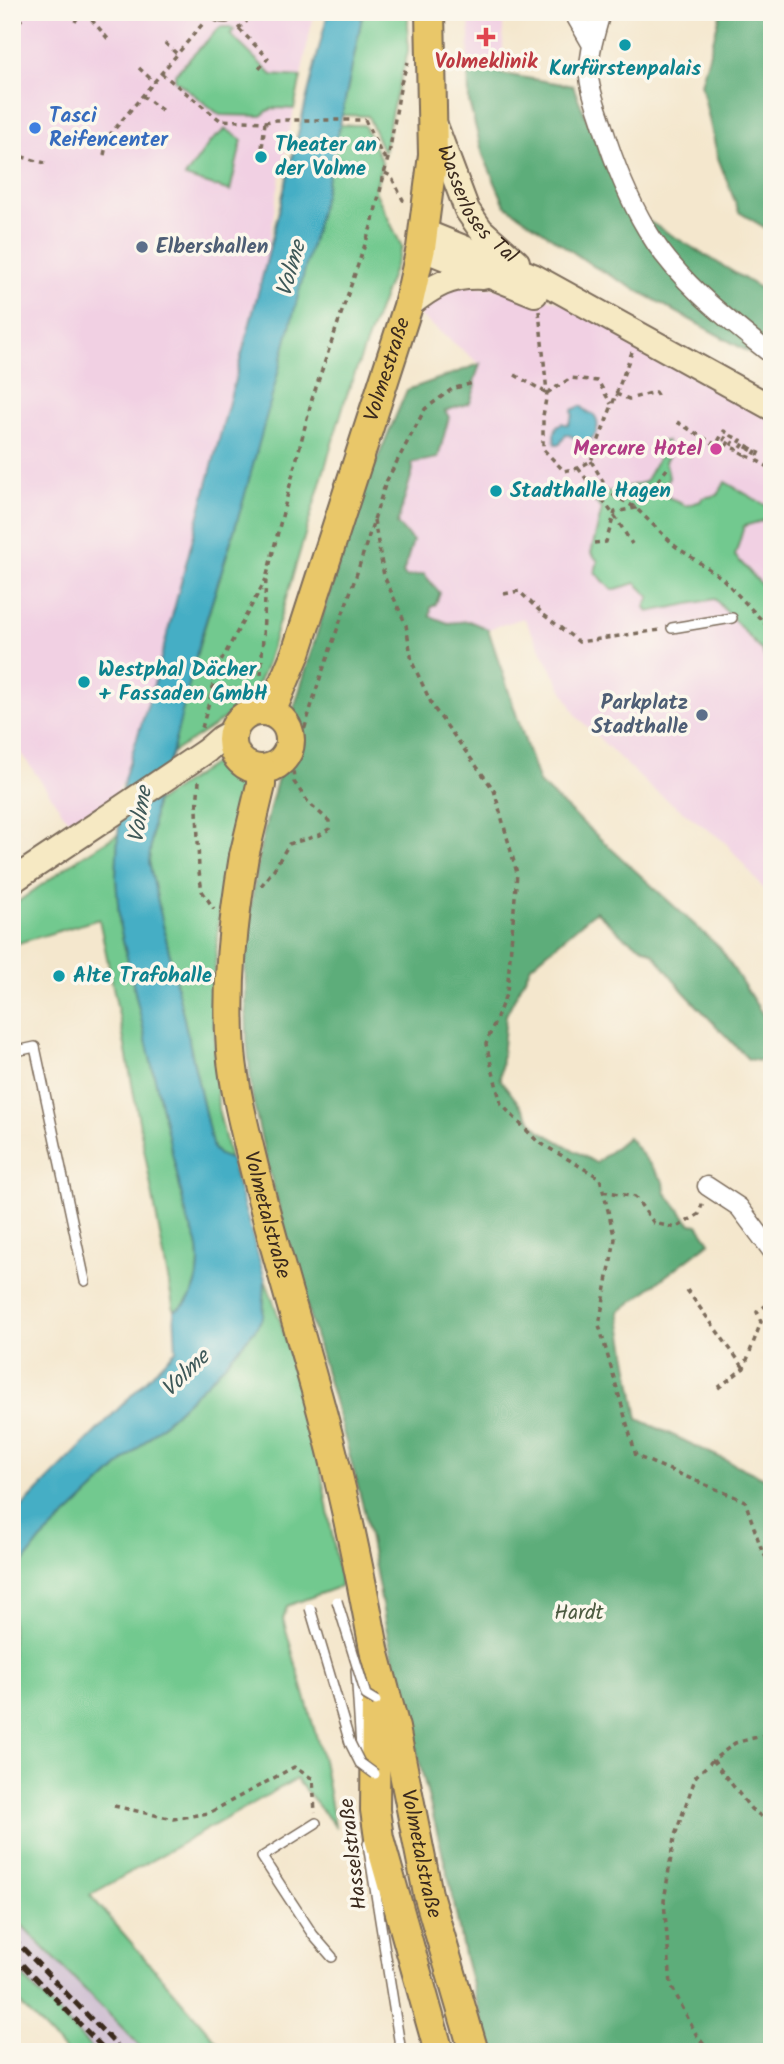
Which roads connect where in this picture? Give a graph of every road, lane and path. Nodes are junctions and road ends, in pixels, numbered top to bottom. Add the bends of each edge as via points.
1 (28, 12) edge
2 (82, 12) edge
3 (212, 12) edge
4 (232, 12) edge
5 (430, 12) edge
6 (573, 12) edge
7 (601, 12) edge
8 (75, 22) dead end
9 (239, 29) dead end
10 (12, 30) edge
11 (109, 40) dead end
12 (165, 43) dead end
13 (592, 45) junction
14 (411, 52) dead end
15 (177, 54) junction
16 (139, 68) dead end
17 (259, 69) dead end
18 (161, 73) junction
19 (153, 82) junction
20 (142, 95) junction
21 (163, 111) dead end
22 (265, 122) junction
23 (433, 122) junction
24 (12, 154) edge
25 (104, 155) dead end
26 (261, 156) dead end
27 (387, 159) junction
28 (45, 163) dead end
29 (384, 173) junction
30 (403, 200) dead end
31 (422, 240) junction
32 (494, 278) junction
33 (536, 286) junction
34 (408, 306) junction
35 (641, 336) junction
36 (772, 355) edge
37 (516, 375) dead end
38 (473, 383) dead end
39 (547, 393) junction
40 (616, 394) junction
41 (659, 398) dead end
42 (612, 404) junction
43 (772, 408) edge
44 (677, 422) dead end
45 (591, 461) junction
46 (578, 468) junction
47 (667, 469) dead end
48 (772, 469) edge
49 (636, 508) junction
50 (374, 520) junction
51 (594, 543) dead end
52 (632, 544) dead end
53 (504, 594) dead end
54 (732, 618) dead end
55 (673, 628) joint
56 (772, 631) edge
57 (264, 680) dead end
58 (271, 712) junction
59 (224, 744) junction
60 (261, 770) junction
61 (12, 881) edge
62 (263, 885) dead end
63 (12, 1052) edge
64 (707, 1186) joint
65 (603, 1191) junction
66 (772, 1251) edge
67 (85, 1281) dead end
68 (687, 1290) dead end
69 (772, 1301) edge
70 (744, 1368) junction
71 (718, 1388) dead end
72 (772, 1566) edge
73 (337, 1601) dead end
74 (310, 1608) dead end
75 (365, 1652) junction
76 (376, 1701) junction
77 (772, 1732) edge
78 (713, 1760) junction
79 (368, 1784) junction
80 (114, 1806) dead end
81 (366, 1822) dead end
82 (316, 1823) joint
83 (772, 1824) edge
84 (367, 1835) dead end
85 (332, 1957) dead end
86 (401, 2052) edge
87 (439, 2052) edge
88 (474, 2052) edge
89 (710, 2052) edge

1 - 10 path
2 - 8 path
2 - 11 path
3 - 4 lane via 226,18
3 - 15 path
5 - 23 main road, Volmestraße
6 - 13 street
7 - 13 street
9 - 17 path via 268,58
12 - 15 path
13 - 36 street via 589,76 613,159 648,232 710,304
14 - 27 path
15 - 18 path
16 - 19 path
18 - 19 path
18 - 22 path via 220,120
19 - 20 path
20 - 21 path
20 - 25 path via 108,137
22 - 26 path
22 - 27 path via 365,120
23 - 31 main road, Volmestraße
23 - 33 main road, Wasserloses Tal via 467,210
24 - 28 path
27 - 29 path
29 - 30 path via 391,176
29 - 57 path via 372,224 312,399 266,579
31 - 32 main road, Wasserloses Tal
31 - 33 main road, Wasserloses Tal
31 - 34 main road, Volmestraße
32 - 33 main road, Wasserloses Tal
32 - 34 main road, Wasserloses Tal via 470,276 447,281
33 - 35 main road, Wasserloses Tal
33 - 39 path
34 - 58 main road, Volmestraße via 296,653
35 - 40 path
35 - 43 main road, Wasserloses Tal
37 - 39 path
38 - 50 path via 452,389 425,409 386,482
39 - 42 path via 571,378 598,381
39 - 46 path via 543,449 564,471
40 - 41 path via 629,399 655,392
40 - 42 path
42 - 45 path
44 - 48 path via 716,445 724,431 728,433 723,442 727,445 732,436 736,438 730,447 736,449 741,440 745,442 739,451 744,454 749,444 747,456 752,458 757,449 756,460
45 - 46 path
45 - 49 path via 610,493
46 - 52 path
47 - 49 path
49 - 51 path via 615,512 606,542
49 - 56 path via 676,546 722,578
50 - 62 path via 293,767 294,782 329,821 329,829 289,844
50 - 65 path via 384,576 406,625 412,662 433,707 494,790 517,873 508,992 486,1044 500,1104 537,1141 600,1178
53 - 55 path via 519,591 579,642
54 - 55 lane
58 - 59 main road via 245,715
58 - 60 main road via 290,733 289,749 277,765
59 - 60 main road via 243,764
59 - 61 main road, bridge
60 - 75 main road, Volmetalstraße, bridge via 235,911 229,997 231,1054 269,1230 337,1466 358,1560
63 - 67 lane via 34,1047
64 - 65 path via 699,1214 676,1228 654,1223 635,1198
64 - 66 street via 739,1207
65 - 72 path via 615,1239 598,1325 636,1456 745,1501
68 - 70 path
69 - 70 path via 757,1312 761,1322
70 - 71 path
73 - 76 lane, bridge via 366,1695
74 - 79 lane, bridge via 350,1743
75 - 76 main road, Volmetalstraße
75 - 79 lane, Hasselstraße
75 - 88 main road, Volmetalstraße via 395,1727 428,1894
76 - 79 main road, Volmetalstraße
77 - 78 path via 735,1743
78 - 83 path via 751,1809
78 - 89 path via 696,1776 674,1838 664,1901 671,1985
79 - 81 lane, Hasselstraße
79 - 87 main road, Volmetalstraße
80 - 82 path via 173,1819 209,1813 294,1767 313,1779
82 - 85 lane via 262,1857
84 - 86 lane, Hasselstraße

